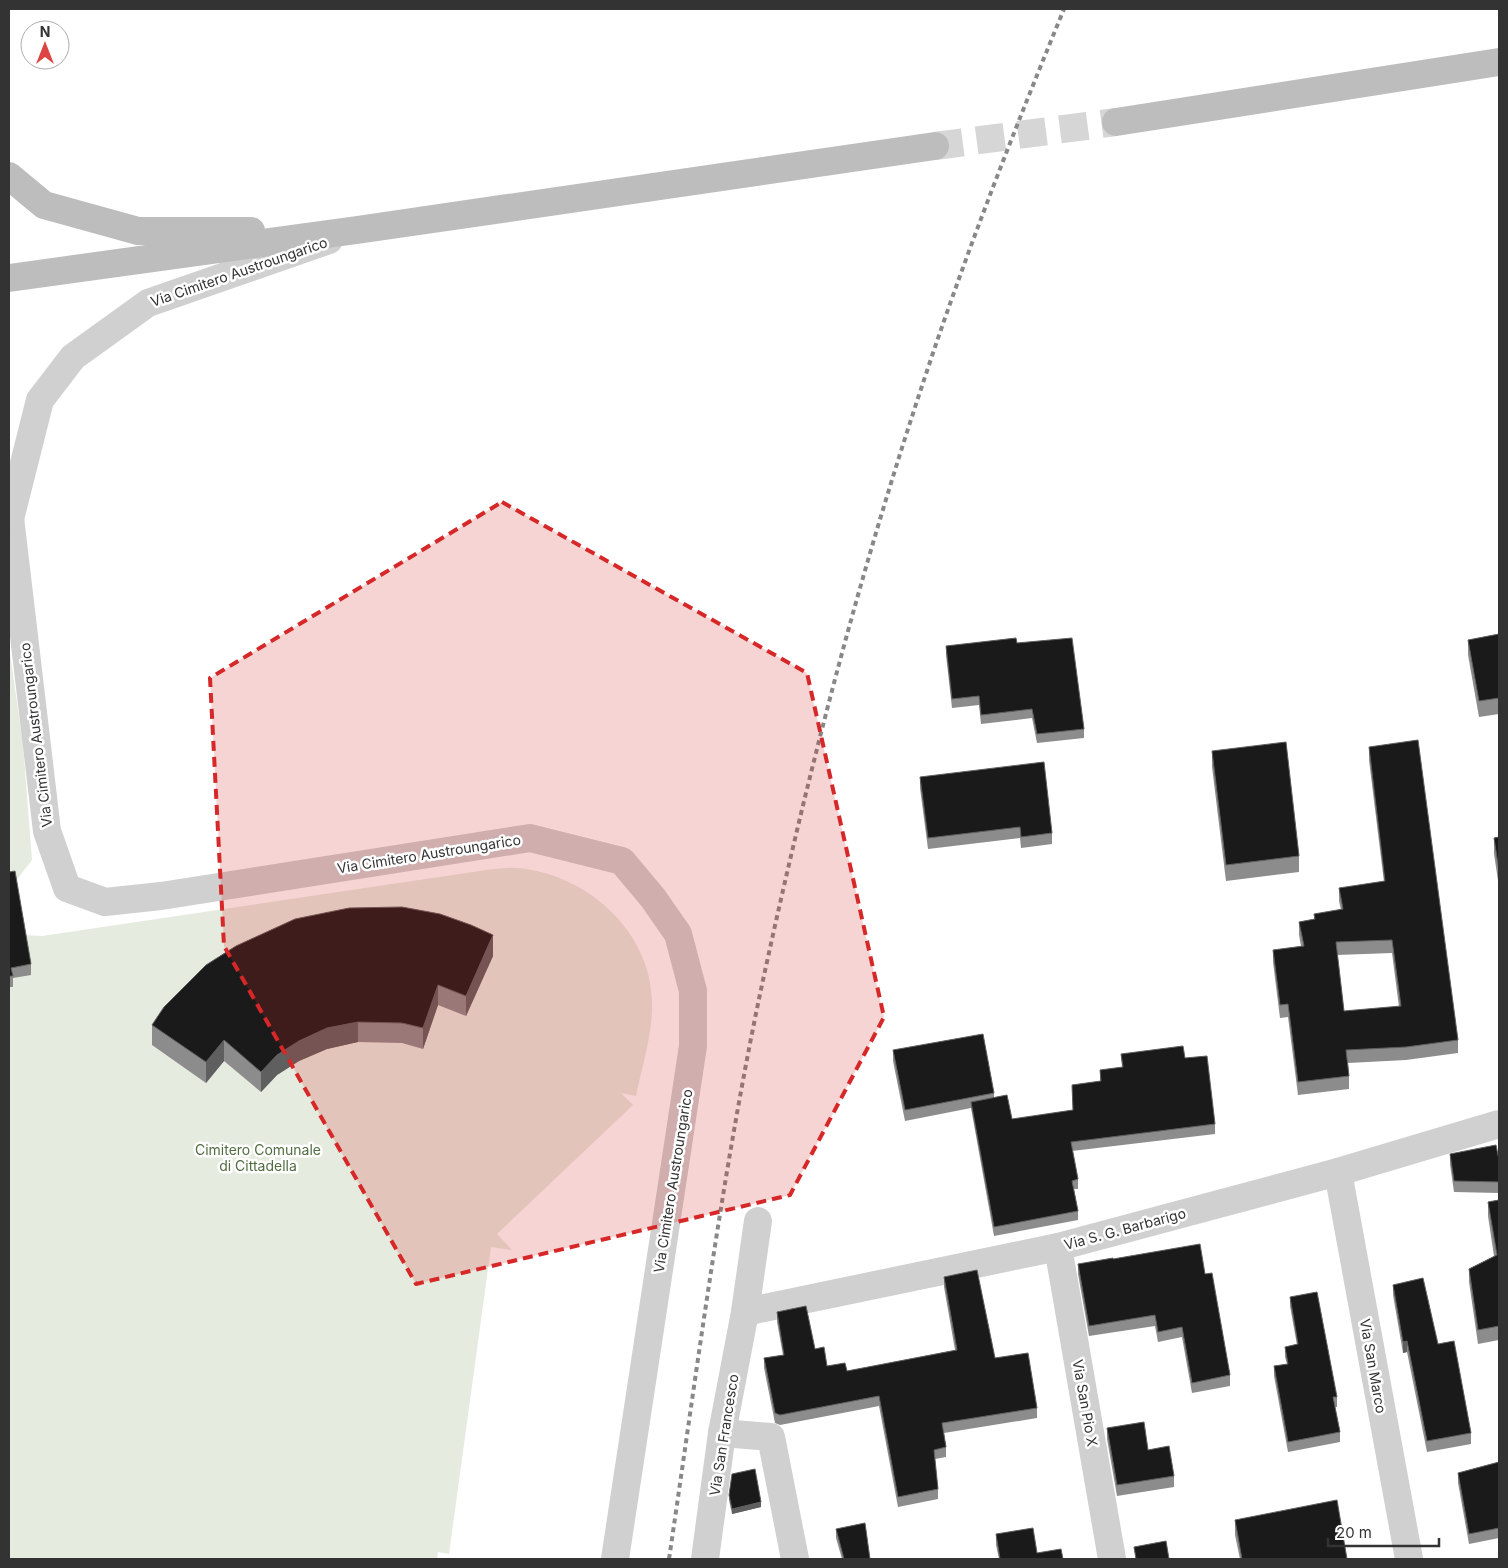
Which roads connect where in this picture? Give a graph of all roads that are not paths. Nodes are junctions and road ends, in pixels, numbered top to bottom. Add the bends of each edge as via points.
1 (1499, 62) edge
2 (1116, 122) tunnel mouth
3 (935, 146) tunnel mouth
4 (9, 176) edge
5 (357, 230) junction
6 (9, 278) edge
7 (9, 514) edge
8 (1499, 1124) edge
9 (1338, 1172) junction
10 (758, 1221) dead end
11 (1058, 1247) junction
12 (745, 1312) junction
13 (722, 1432) junction
14 (615, 1559) edge
15 (706, 1559) edge
16 (795, 1559) edge
17 (1112, 1559) edge
18 (1409, 1559) edge

1 - 2 street
3 - 5 street
4 - 5 street via 44,204 138,231
5 - 6 street
5 - 7 street, Via Cimitero Austroungarico via 148,303 73,357 40,400
7 - 14 street, Via Cimitero Austroungarico via 47,832 67,888 105,902 161,896 530,838 622,861 678,934 693,992 693,1046
8 - 9 street, Via S. G. Barbarigo
9 - 11 street, Via S. G. Barbarigo
9 - 18 street, Via San Marco
10 - 12 street, Via San Francesco
11 - 12 street, Via S. G. Barbarigo
11 - 17 street, Via San Pio X
12 - 13 street, Via San Francesco
13 - 15 street, Via San Francesco
13 - 16 street via 771,1438

